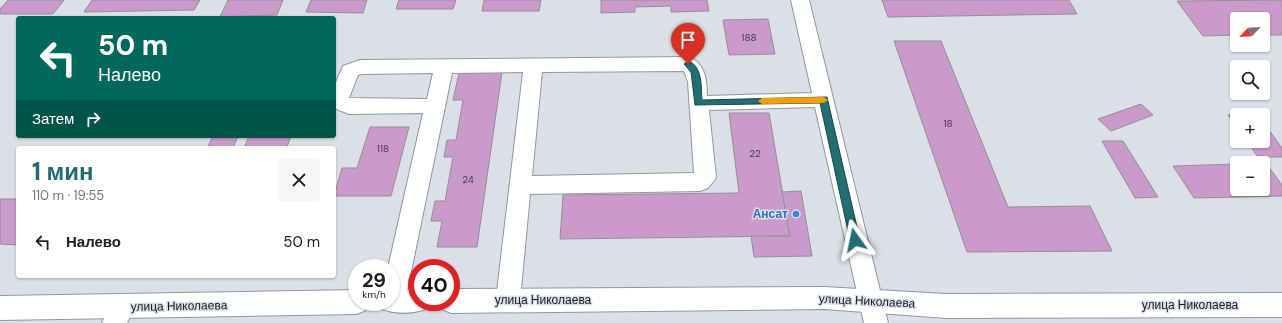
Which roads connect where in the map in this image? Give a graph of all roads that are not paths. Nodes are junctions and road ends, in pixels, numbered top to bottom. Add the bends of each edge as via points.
1 (800, 0) edge
2 (533, 65) junction
3 (444, 66) junction
4 (824, 100) junction
5 (698, 103) junction
6 (435, 106) junction
7 (520, 185) junction
8 (460, 300) edge
9 (508, 300) junction
10 (400, 301) edge
11 (348, 302) edge
12 (1282, 305) edge
13 (0, 308) edge
14 (874, 312) edge
15 (118, 315) edge

1 - 4 street
2 - 3 street
2 - 5 street via 688,64 695,72
2 - 7 street
3 - 6 street
3 - 6 street via 355,68 347,75 339,99 340,103 349,107
4 - 5 street
4 - 14 street
5 - 7 street via 705,178 700,182
6 - 10 street
7 - 9 street
8 - 9 main road, улица Николаева
9 - 14 main road, улица Николаева via 824,298
11 - 15 main road, улица Николаева
12 - 14 main road, улица Николаева via 946,306
13 - 15 main road, улица Николаева

